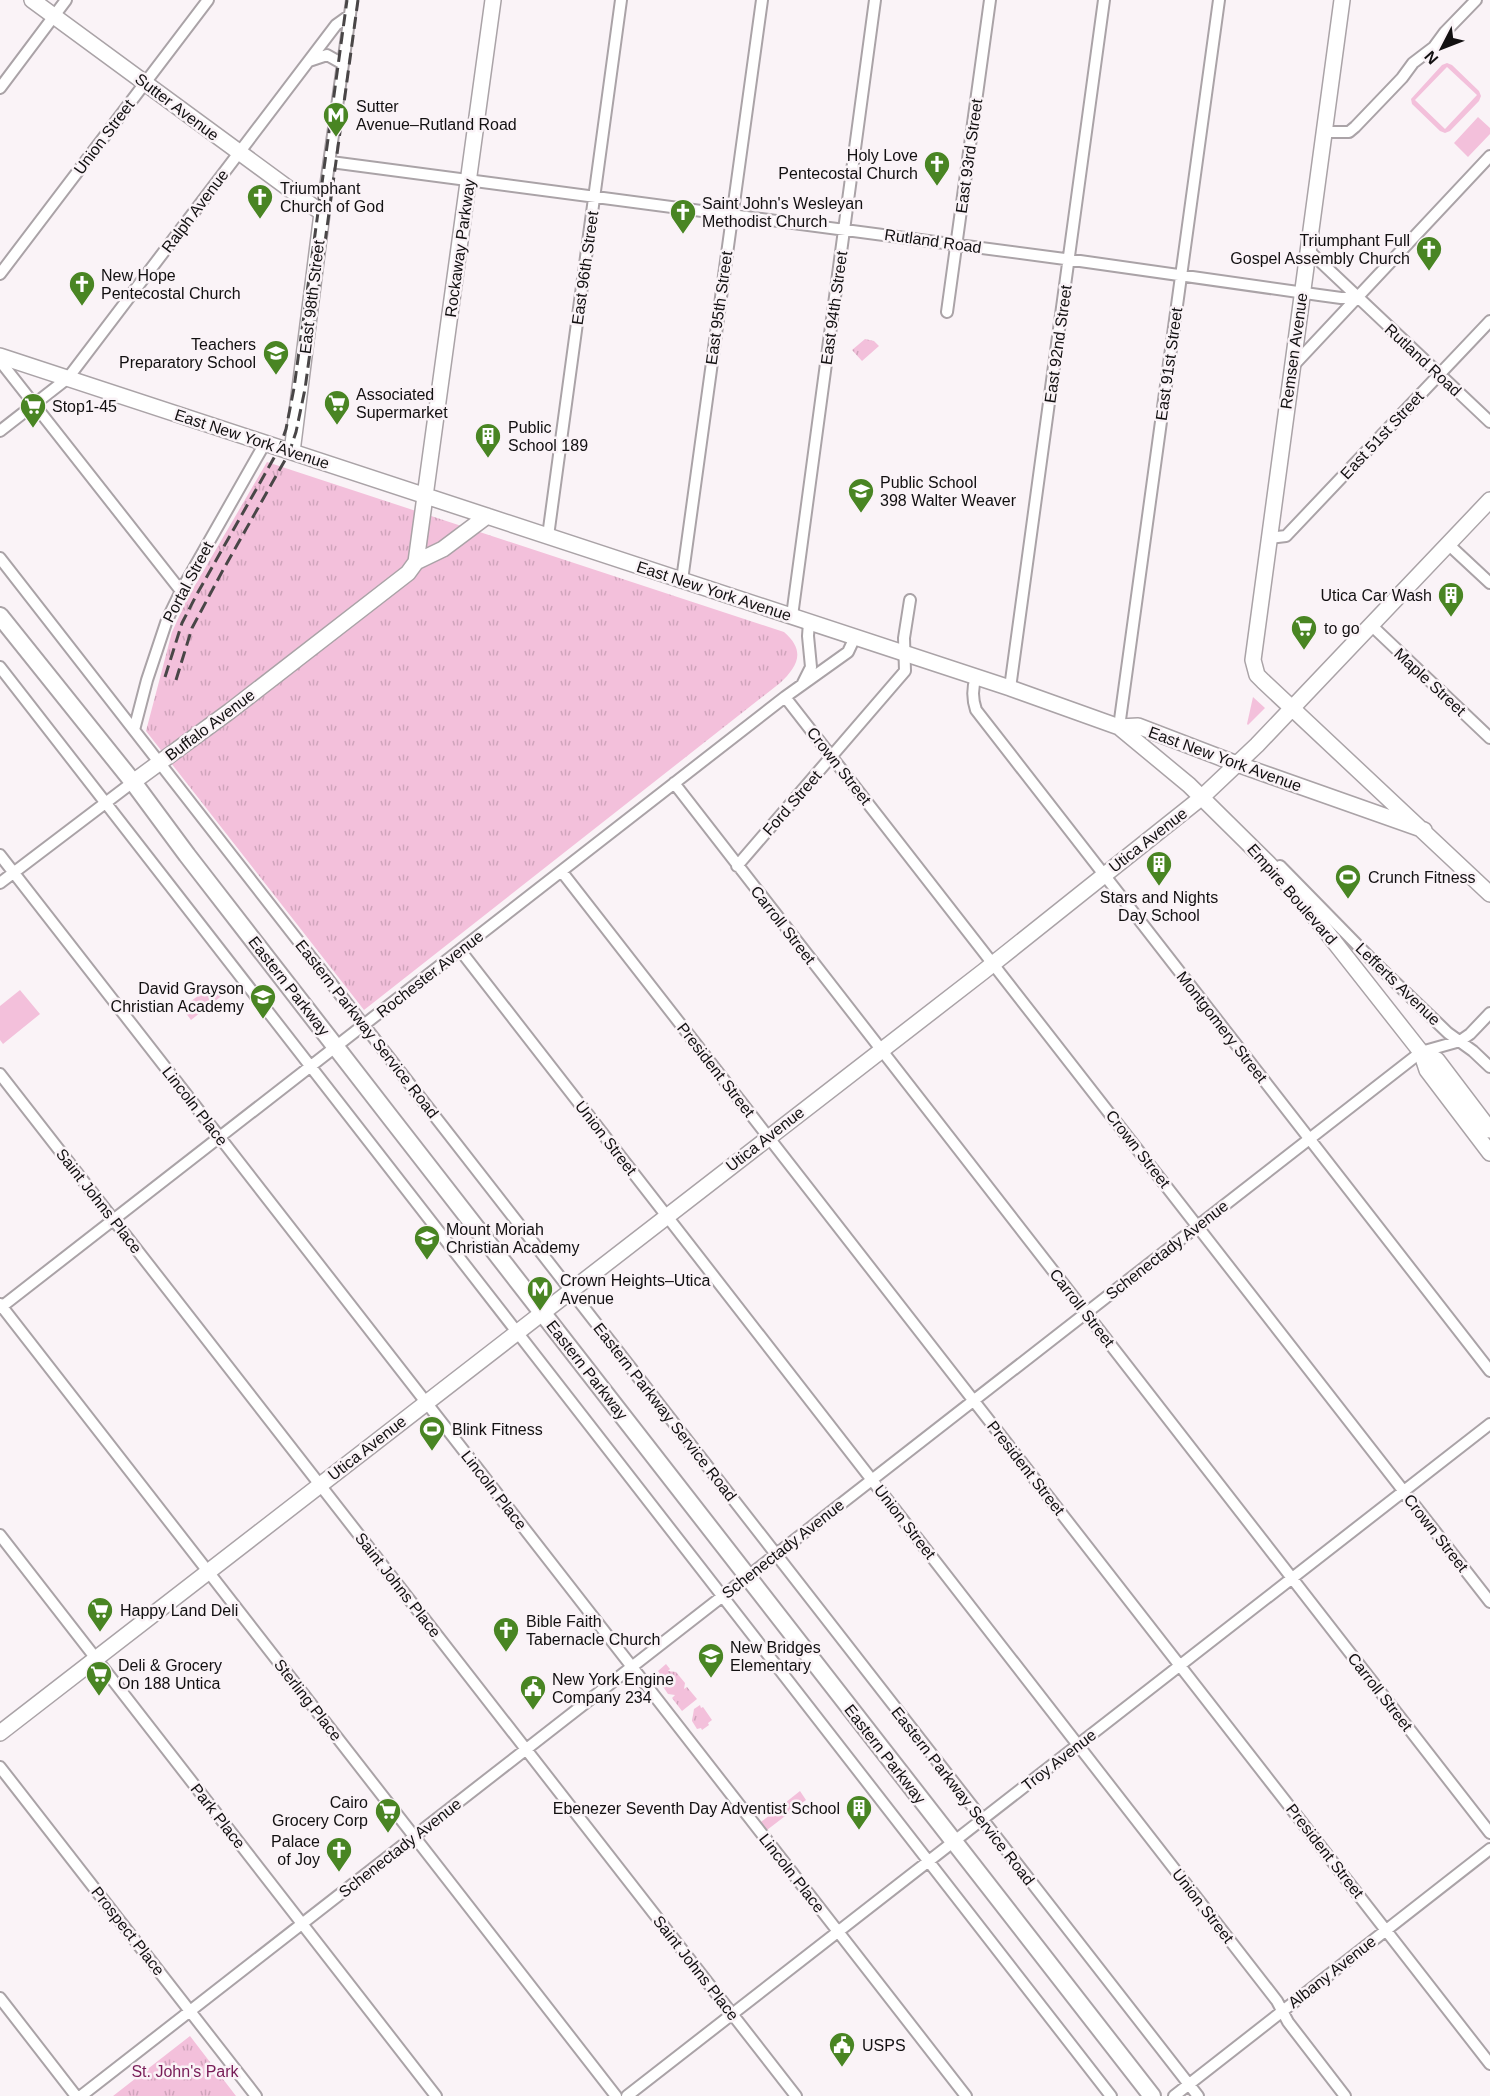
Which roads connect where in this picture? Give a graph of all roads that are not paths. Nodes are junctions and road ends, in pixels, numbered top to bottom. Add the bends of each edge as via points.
1 (32, 0) edge
2 (66, 0) edge
3 (208, 0) edge
4 (352, 0) edge
5 (493, 0) edge
6 (621, 0) edge
7 (762, 0) edge
8 (876, 0) edge
9 (990, 0) edge
10 (1104, 0) edge
11 (1219, 0) edge
12 (1341, 0) edge
13 (1476, 0) edge
14 (350, 15) junction
15 (53, 16) junction
16 (309, 61) junction
17 (343, 63) junction
18 (146, 83) junction
19 (0, 88) edge
20 (1324, 132) junction
21 (239, 154) junction
22 (1490, 156) edge
23 (331, 162) junction
24 (469, 179) junction
25 (595, 196) junction
26 (322, 213) junction
27 (732, 214) junction
28 (845, 229) junction
29 (957, 245) junction
30 (1308, 250) junction
31 (1069, 259) junction
32 (0, 274) edge
33 (1182, 275) junction
34 (1302, 292) junction
35 (1357, 297) junction
36 (947, 312) dead end
37 (1490, 321) edge
38 (0, 358) edge
39 (1292, 367) junction
40 (1439, 375) junction
41 (68, 378) junction
42 (34, 404) junction
43 (1490, 422) edge
44 (0, 431) edge
45 (265, 443) junction
46 (292, 452) junction
47 (426, 496) junction
48 (1490, 500) edge
49 (487, 516) junction
50 (548, 536) junction
51 (1269, 538) junction
52 (1449, 544) junction
53 (0, 558) edge
54 (416, 562) junction
55 (682, 580) junction
56 (1490, 583) edge
57 (181, 591) junction
58 (910, 600) dead end
59 (0, 616) edge
60 (792, 616) junction
61 (809, 622) junction
62 (1371, 626) junction
63 (855, 637) junction
64 (904, 653) junction
65 (0, 667) edge
66 (1254, 667) joint
67 (976, 677) junction
68 (803, 683) junction
69 (1010, 688) junction
70 (785, 697) junction
71 (1292, 708) junction
72 (1119, 727) junction
73 (134, 730) junction
74 (1490, 738) edge
75 (831, 757) junction
76 (159, 763) junction
77 (1237, 764) junction
78 (133, 782) junction
79 (674, 783) junction
80 (1201, 798) junction
81 (105, 803) junction
82 (1424, 830) junction
83 (1255, 850) junction
84 (0, 855) edge
85 (737, 866) junction
86 (14, 872) junction
87 (562, 872) junction
88 (1103, 875) junction
89 (0, 883) edge
90 (1490, 894) edge
91 (460, 950) junction
92 (993, 963) junction
93 (1490, 1012) edge
94 (364, 1025) junction
95 (1460, 1041) junction
96 (336, 1047) junction
97 (880, 1050) junction
98 (1421, 1052) junction
99 (310, 1067) junction
100 (1490, 1067) edge
101 (0, 1074) edge
102 (1490, 1130) edge
103 (768, 1136) junction
104 (220, 1137) junction
105 (1309, 1140) junction
106 (1490, 1153) edge
107 (666, 1215) junction
108 (114, 1220) junction
109 (1198, 1226) junction
110 (570, 1291) junction
111 (1, 1307) edge
112 (543, 1313) junction
113 (1086, 1314) junction
114 (518, 1332) junction
115 (1490, 1371) edge
116 (974, 1401) junction
117 (426, 1402) junction
118 (1490, 1424) edge
119 (872, 1480) junction
120 (320, 1485) junction
121 (1403, 1491) junction
122 (0, 1535) edge
123 (776, 1555) junction
124 (208, 1572) junction
125 (748, 1577) junction
126 (1292, 1578) junction
127 (722, 1596) junction
128 (1490, 1602) edge
129 (96, 1659) junction
130 (1180, 1665) junction
131 (632, 1667) junction
132 (0, 1733) edge
133 (1078, 1745) junction
134 (526, 1750) junction
135 (0, 1767) edge
136 (982, 1820) junction
137 (1490, 1833) edge
138 (414, 1837) junction
139 (954, 1841) junction
140 (1490, 1849) edge
141 (929, 1861) junction
142 (302, 1924) junction
143 (1386, 1930) junction
144 (838, 1932) junction
145 (0, 1998) edge
146 (190, 2011) junction
147 (1282, 2011) junction
148 (732, 2014) junction
149 (1490, 2064) edge
150 (1189, 2084) junction
151 (78, 2096) edge
152 (256, 2096) edge
153 (436, 2096) edge
154 (616, 2096) edge
155 (627, 2096) edge
156 (796, 2096) edge
157 (966, 2096) edge
158 (1111, 2096) edge
159 (1152, 2096) edge
160 (1174, 2096) edge
161 (1198, 2096) edge
162 (1345, 2096) edge

1 - 15 main road, Sutter Avenue
2 - 15 street
3 - 18 street, Union Street
4 - 14 street, East 98th Street
5 - 24 main road, Rockaway Parkway
6 - 25 street, East 96th Street
7 - 27 street, East 95th Street
8 - 28 street, East 94th Street
9 - 29 street, East 93rd Street
10 - 31 street, East 92nd Street
11 - 33 street, East 91st Street
12 - 20 main road, Remsen Avenue
13 - 20 street via 1355,128 1348,132
14 - 16 street, Ralph Avenue via 336,25
14 - 17 street, East 98th Street
15 - 18 main road, Sutter Avenue
15 - 19 street
16 - 17 street via 327,55
16 - 21 street, Ralph Avenue
17 - 23 street, East 98th Street
18 - 21 main road, Sutter Avenue
18 - 32 street, Union Street
20 - 30 main road, Remsen Avenue
21 - 26 main road, Sutter Avenue
21 - 41 street, Ralph Avenue
22 - 35 street
23 - 24 street, Rutland Road
23 - 26 street, East 98th Street
24 - 25 street, Rutland Road
24 - 47 main road, Rockaway Parkway
25 - 27 street, Rutland Road
25 - 50 street, East 96th Street
26 - 46 main road, East 98th Street
27 - 28 street, Rutland Road
27 - 55 street, East 95th Street
28 - 29 street, Rutland Road
28 - 60 street, East 94th Street
29 - 31 street, Rutland Road
29 - 36 street, East 93rd Street
30 - 34 main road, Remsen Avenue
30 - 35 street, Rutland Road
31 - 33 street, Rutland Road
31 - 69 street, East 92nd Street
33 - 34 street, Rutland Road
33 - 72 street, East 91st Street
34 - 35 street, Rutland Road
34 - 39 main road, Remsen Avenue
35 - 39 street
35 - 40 street, Rutland Road
37 - 40 street, East 51st Street
38 - 41 main road, East New York Avenue
38 - 42 street
39 - 51 main road, Remsen Avenue
40 - 43 street, Rutland Road
40 - 51 street, East 51st Street via 1286,536
41 - 42 street, Ralph Avenue
41 - 45 main road, East New York Avenue
42 - 44 street, Ralph Avenue
42 - 57 street
45 - 46 main road, East New York Avenue
45 - 57 street, Portal Street
46 - 47 main road, East New York Avenue
47 - 49 main road, East New York Avenue
47 - 54 main road
48 - 52 main road, Utica Avenue
49 - 50 main road, East New York Avenue
49 - 54 main road, Buffalo Avenue via 443,549
50 - 55 main road, East New York Avenue
51 - 66 main road, Remsen Avenue
52 - 56 street
52 - 62 main road, Utica Avenue
53 - 73 street, Eastern Parkway Service Road
54 - 76 main road, Buffalo Avenue via 400,579
55 - 60 main road, East New York Avenue
57 - 73 street, Portal Street via 154,654
58 - 64 street
59 - 78 main road, Eastern Parkway
60 - 61 main road, East New York Avenue
61 - 63 main road, East New York Avenue
61 - 68 street via 811,667
62 - 71 main road, Utica Avenue
62 - 74 street, Maple Street
63 - 64 main road, East New York Avenue
63 - 68 street, Rochester Avenue via 848,652
64 - 67 main road, East New York Avenue
64 - 75 street, Ford Street via 905,671
65 - 81 street
66 - 71 main road, East New York Avenue
67 - 69 main road, East New York Avenue
67 - 88 street, Montgomery Street via 972,694 976,710
68 - 70 street, Rochester Avenue
69 - 72 main road, East New York Avenue
70 - 75 street, Crown Street
70 - 79 street, Rochester Avenue
71 - 77 main road, Utica Avenue
71 - 82 main road, East New York Avenue
72 - 77 main road, East New York Avenue via 1138,726
72 - 80 main road, Empire Boulevard
73 - 76 street, Eastern Parkway Service Road
75 - 85 street, Ford Street
75 - 92 street, Crown Street
76 - 78 main road, Buffalo Avenue
76 - 94 street, Eastern Parkway Service Road
77 - 80 main road, Utica Avenue
77 - 82 main road, East New York Avenue
78 - 81 street, Buffalo Avenue
78 - 96 main road, Eastern Parkway
79 - 85 street, Carroll Street
79 - 87 street, Rochester Avenue
80 - 83 main road, Empire Boulevard
80 - 88 main road, Utica Avenue
81 - 86 street, Buffalo Avenue
81 - 99 street
82 - 90 main road, East New York Avenue
83 - 95 street, Lefferts Avenue via 1283,869 1371,960
83 - 98 main road, Empire Boulevard via 1299,897
84 - 86 street, Lincoln Place
85 - 97 street, Carroll Street
86 - 89 street, Buffalo Avenue
86 - 104 street, Lincoln Place
87 - 91 street, Rochester Avenue
87 - 103 street, President Street
88 - 92 main road, Utica Avenue
88 - 105 street, Montgomery Street
91 - 94 street, Rochester Avenue
91 - 107 street, Union Street
92 - 97 main road, Utica Avenue
92 - 109 street, Crown Street
93 - 95 street, Schenectady Avenue
94 - 96 street, Rochester Avenue
94 - 110 street, Eastern Parkway Service Road
95 - 98 street, Schenectady Avenue
95 - 100 street, Lefferts Avenue
96 - 99 street, Rochester Avenue
96 - 112 main road, Eastern Parkway
97 - 103 main road, Utica Avenue
97 - 113 street, Carroll Street
98 - 102 main road, Empire Boulevard via 1437,1060
98 - 105 street, Schenectady Avenue
98 - 106 main road, Empire Boulevard via 1427,1070
99 - 104 street, Rochester Avenue
99 - 114 street
101 - 108 street, Saint Johns Place
103 - 107 main road, Utica Avenue
103 - 116 street, President Street
104 - 108 street, Rochester Avenue
104 - 117 street, Lincoln Place
105 - 109 street, Schenectady Avenue
105 - 115 street, Montgomery Street
107 - 110 main road, Utica Avenue
107 - 119 street, Union Street
108 - 111 street, Rochester Avenue
108 - 120 street, Saint Johns Place
109 - 113 street, Schenectady Avenue
109 - 121 street, Crown Street
110 - 112 main road, Utica Avenue
110 - 123 street, Eastern Parkway Service Road
111 - 124 street, Sterling Place
112 - 114 main road, Utica Avenue
112 - 125 main road, Eastern Parkway
113 - 116 street, Schenectady Avenue
113 - 126 street, Carroll Street
114 - 117 main road, Utica Avenue
114 - 127 street
116 - 119 street, Schenectady Avenue
116 - 130 street, President Street
117 - 120 main road, Utica Avenue
117 - 131 street, Lincoln Place
118 - 121 street, Troy Avenue
119 - 123 street, Schenectady Avenue
119 - 133 street, Union Street
120 - 124 main road, Utica Avenue
120 - 134 street, Saint Johns Place
121 - 126 street, Troy Avenue
121 - 128 street, Crown Street
122 - 129 street, Park Place
123 - 125 street, Schenectady Avenue
123 - 136 street, Eastern Parkway Service Road
124 - 129 main road, Utica Avenue
124 - 138 street, Sterling Place
125 - 127 street, Schenectady Avenue
125 - 139 main road, Eastern Parkway
126 - 130 street, Troy Avenue
126 - 137 street, Carroll Street
127 - 131 street, Schenectady Avenue
127 - 141 street
129 - 132 main road, Utica Avenue
129 - 142 street, Park Place
130 - 133 street, Troy Avenue
130 - 143 street, President Street
131 - 134 street, Schenectady Avenue
131 - 144 street, Lincoln Place
133 - 136 street, Troy Avenue
133 - 147 street, Union Street
134 - 138 street, Schenectady Avenue
134 - 148 street, Saint Johns Place
135 - 146 street, Prospect Place
136 - 139 street, Troy Avenue
136 - 150 street, Eastern Parkway Service Road
138 - 142 street, Schenectady Avenue
138 - 154 street, Sterling Place
139 - 141 street, Troy Avenue
139 - 159 main road, Eastern Parkway
140 - 143 street, Albany Avenue
141 - 144 street, Troy Avenue
141 - 158 street
142 - 146 street, Schenectady Avenue
142 - 153 street, Park Place
143 - 147 street, Albany Avenue
143 - 149 street, President Street
144 - 148 street, Troy Avenue
144 - 157 street, Lincoln Place
145 - 151 street
146 - 151 street, Schenectady Avenue
146 - 152 street, Prospect Place
147 - 150 street, Albany Avenue
147 - 162 street, Union Street
148 - 155 street, Troy Avenue
148 - 156 street, Saint Johns Place
150 - 160 street, Albany Avenue
150 - 161 street, Eastern Parkway Service Road

